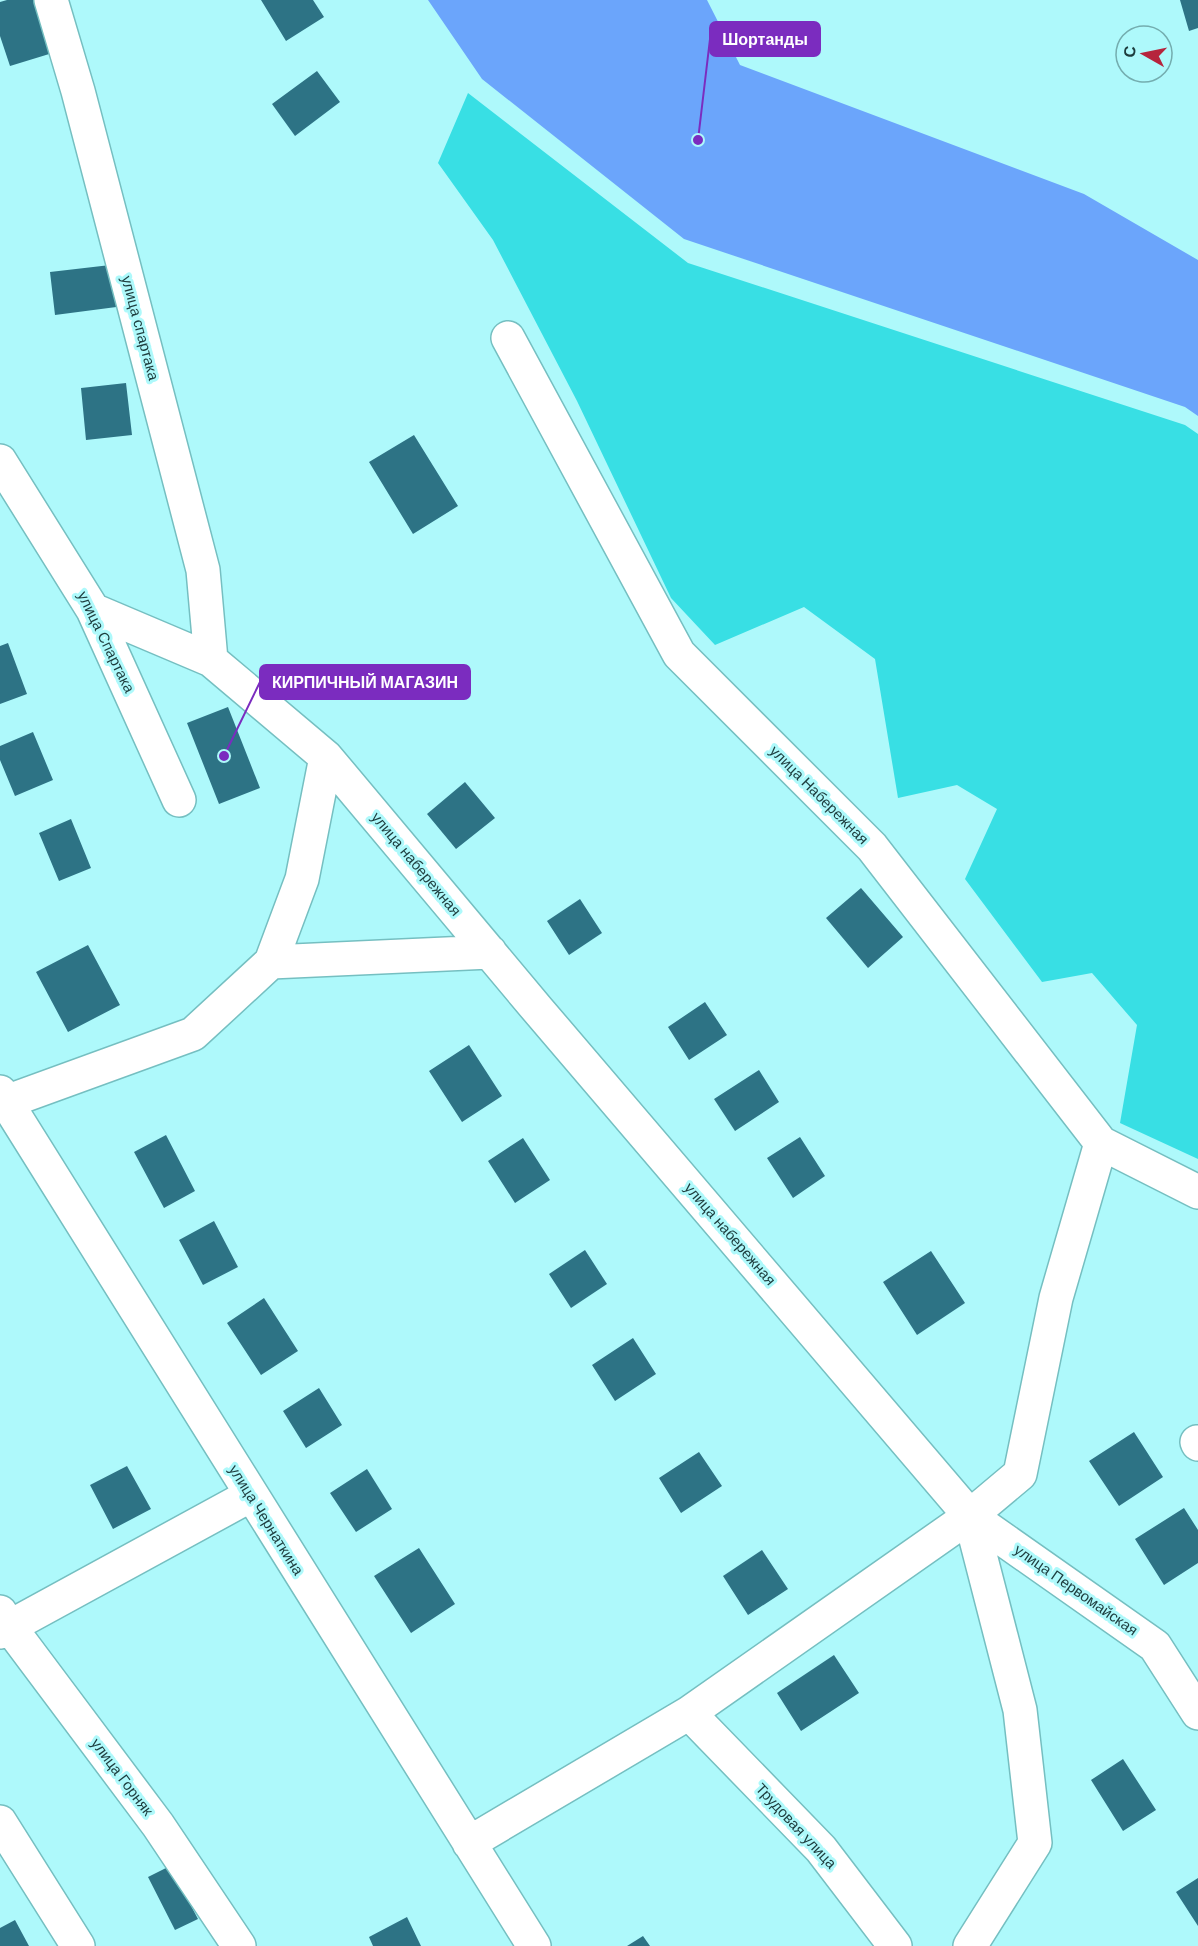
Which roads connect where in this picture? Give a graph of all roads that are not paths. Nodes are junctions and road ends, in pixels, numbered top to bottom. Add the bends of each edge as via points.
1 (51, 0) edge
2 (508, 338) dead end
3 (0, 461) edge
4 (93, 610) junction
5 (211, 660) junction
6 (326, 757) junction
7 (179, 800) dead end
8 (490, 952) junction
9 (271, 962) junction
10 (3, 1097) edge
11 (1101, 1143) junction
12 (1198, 1192) edge
13 (251, 1495) junction
14 (970, 1516) junction
15 (3, 1623) edge
16 (1185, 1670) edge
17 (689, 1713) junction
18 (1198, 1713) edge
19 (0, 1822) edge
20 (469, 1843) junction
21 (78, 1946) edge
22 (239, 1946) edge
23 (534, 1946) edge
24 (895, 1946) edge
25 (970, 1946) edge

1 - 5 street, улица спартака via 203,570
2 - 11 street, улица Набережная via 679,654 872,848
3 - 4 street, улица Спартака
4 - 5 street, улица набережная
4 - 7 street, улица Спартака
5 - 6 street, улица набережная
6 - 8 street, улица набережная
6 - 9 street via 302,879
8 - 9 street
8 - 14 street, улица набережная
9 - 10 street via 192,1034
10 - 13 street, улица Чернаткина
11 - 12 street, улица Набережная
11 - 14 street via 1056,1298 1020,1474
13 - 15 street
13 - 20 street, улица Чернаткина
14 - 16 street, улица Первомайская
14 - 17 street
14 - 25 street via 1020,1710 1035,1843
15 - 22 street, улица Горняк via 158,1825
16 - 18 street, улица Первомайская
17 - 20 street
17 - 24 street, Трудовая улица via 821,1849
19 - 21 street
20 - 23 street, улица Чернаткина

